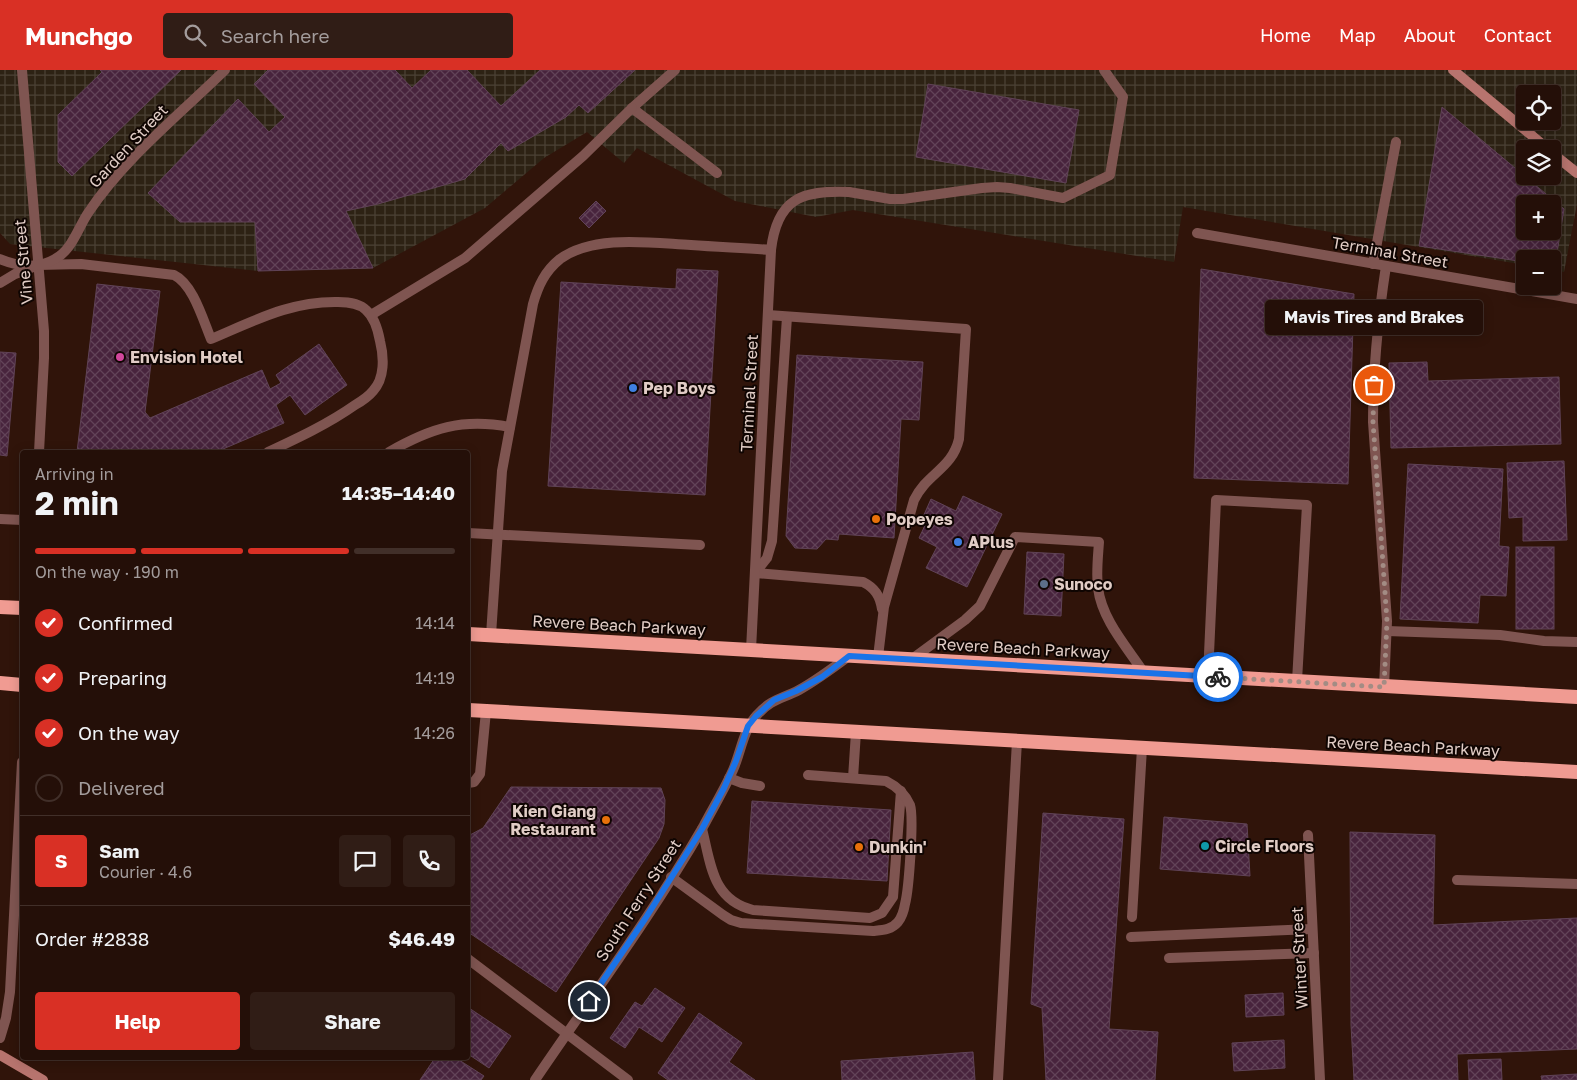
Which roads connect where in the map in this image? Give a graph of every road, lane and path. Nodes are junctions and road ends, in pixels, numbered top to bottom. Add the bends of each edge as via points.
1 (22, 70) edge
2 (225, 70) edge
3 (675, 70) edge
4 (1104, 70) edge
5 (1453, 70) edge
6 (632, 108) junction
7 (1537, 140) edge
8 (1396, 142) dead end
9 (1561, 160) edge
10 (717, 173) dead end
11 (1577, 173) edge
12 (1197, 233) dead end
13 (771, 250) junction
14 (0, 259) edge
15 (1374, 264) junction
16 (38, 265) junction
17 (1386, 266) junction
18 (0, 283) edge
19 (1577, 299) edge
20 (371, 315) junction
21 (768, 315) junction
22 (787, 316) junction
23 (510, 427) junction
24 (39, 450) edge
25 (272, 450) edge
26 (393, 450) edge
27 (0, 519) edge
28 (20, 520) edge
29 (470, 533) edge
30 (497, 534) junction
31 (700, 545) dead end
32 (755, 573) junction
33 (0, 607) edge
34 (20, 608) edge
35 (882, 616) junction
36 (1386, 631) junction
37 (470, 634) edge
38 (491, 635) junction
39 (1577, 642) edge
40 (751, 650) junction
41 (849, 656) junction
42 (878, 657) junction
43 (912, 659) junction
44 (1144, 673) junction
45 (1208, 676) junction
46 (1298, 681) junction
47 (0, 684) edge
48 (20, 685) edge
49 (1384, 687) junction
50 (1577, 697) edge
51 (470, 710) edge
52 (486, 711) junction
53 (748, 726) junction
54 (856, 732) junction
55 (1017, 741) junction
56 (1142, 748) junction
57 (1577, 772) edge
58 (808, 775) dead end
59 (729, 778) junction
60 (853, 778) junction
61 (470, 783) edge
62 (760, 786) dead end
63 (901, 791) junction
64 (702, 829) junction
65 (1308, 835) dead end
66 (20, 851) edge
67 (672, 877) junction
68 (1457, 880) dead end
69 (1577, 884) edge
70 (19, 896) edge
71 (1132, 917) dead end
72 (1312, 928) junction
73 (1131, 937) dead end
74 (1314, 953) junction
75 (1168, 958) dead end
76 (470, 961) edge
77 (567, 1034) junction
78 (0, 1038) edge
79 (0, 1055) edge
80 (28, 1076) edge
81 (43, 1080) edge
82 (535, 1080) edge
83 (628, 1080) edge
84 (998, 1080) edge
85 (1320, 1080) edge

1 - 16 street, Vine Street
2 - 16 street, Garden Street via 130,161 88,213 64,252 48,263
3 - 6 street
4 - 13 street, Terminal Street via 1123,97 1110,175 1063,198 997,187 903,199 849,192 816,194 786,207 775,224
5 - 7 main road
6 - 10 street
6 - 20 street via 465,258
8 - 15 street
9 - 11 main road
12 - 15 street, Terminal Street
13 - 21 street, Terminal Street
13 - 23 street via 619,242 589,247 562,258 551,267 537,290
14 - 16 street via 18,265
15 - 17 street, Terminal Street
16 - 18 street, Garden Street
16 - 20 street via 81,264 174,275 181,278 191,292 211,339 301,304 344,302 365,308
16 - 24 street, Vine Street via 44,345
17 - 19 street, Terminal Street
17 - 36 street via 1378,323 1373,408
20 - 25 street via 382,352 382,373 375,389 348,410
21 - 22 street
21 - 32 street, Terminal Street
22 - 32 street via 772,541 767,558
22 - 35 street via 966,329 959,439 944,466 927,480 914,500
23 - 26 street via 480,423 447,427
23 - 30 street via 502,471
27 - 28 street
29 - 30 street
30 - 31 street
30 - 38 street
32 - 35 street via 863,582 879,595
32 - 40 street, Terminal Street
33 - 34 highway
35 - 42 street
36 - 39 street via 1500,635
36 - 49 street
37 - 38 highway, Revere Beach Parkway
38 - 40 highway, Revere Beach Parkway
40 - 41 highway, Revere Beach Parkway
41 - 42 highway, Revere Beach Parkway
41 - 53 street via 822,677 774,700
42 - 43 highway, Revere Beach Parkway
43 - 44 highway, Revere Beach Parkway
43 - 44 street via 980,606 1015,537 1099,542 1098,587 1102,607
44 - 45 highway, Revere Beach Parkway
45 - 46 highway, Revere Beach Parkway
45 - 46 street via 1216,500 1307,505
46 - 49 highway, Revere Beach Parkway
47 - 48 highway
49 - 50 highway, Revere Beach Parkway
51 - 52 highway, Revere Beach Parkway
52 - 53 highway, Revere Beach Parkway
52 - 61 street via 480,774
53 - 54 highway, Revere Beach Parkway
53 - 59 street, South Ferry Street
54 - 55 highway, Revere Beach Parkway
54 - 60 street
55 - 56 highway, Revere Beach Parkway
55 - 84 street
56 - 57 highway, Revere Beach Parkway
56 - 71 street
58 - 60 street
59 - 62 street
59 - 64 street, South Ferry Street
60 - 63 street via 886,781
63 - 64 street via 893,897 882,913 870,918 753,910 738,906 726,897 718,884
63 - 67 street via 910,805 912,818 905,903 902,914 888,929 874,931 731,920
64 - 67 street, South Ferry Street
65 - 72 street, Winter Street
66 - 70 street
67 - 77 street, South Ferry Street
68 - 69 street
70 - 78 street via 9,1005
72 - 73 street
72 - 74 street, Winter Street
74 - 75 street
74 - 85 street, Winter Street
76 - 77 street
77 - 82 street, South Ferry Street
77 - 83 street
79 - 80 main road
80 - 81 main road

